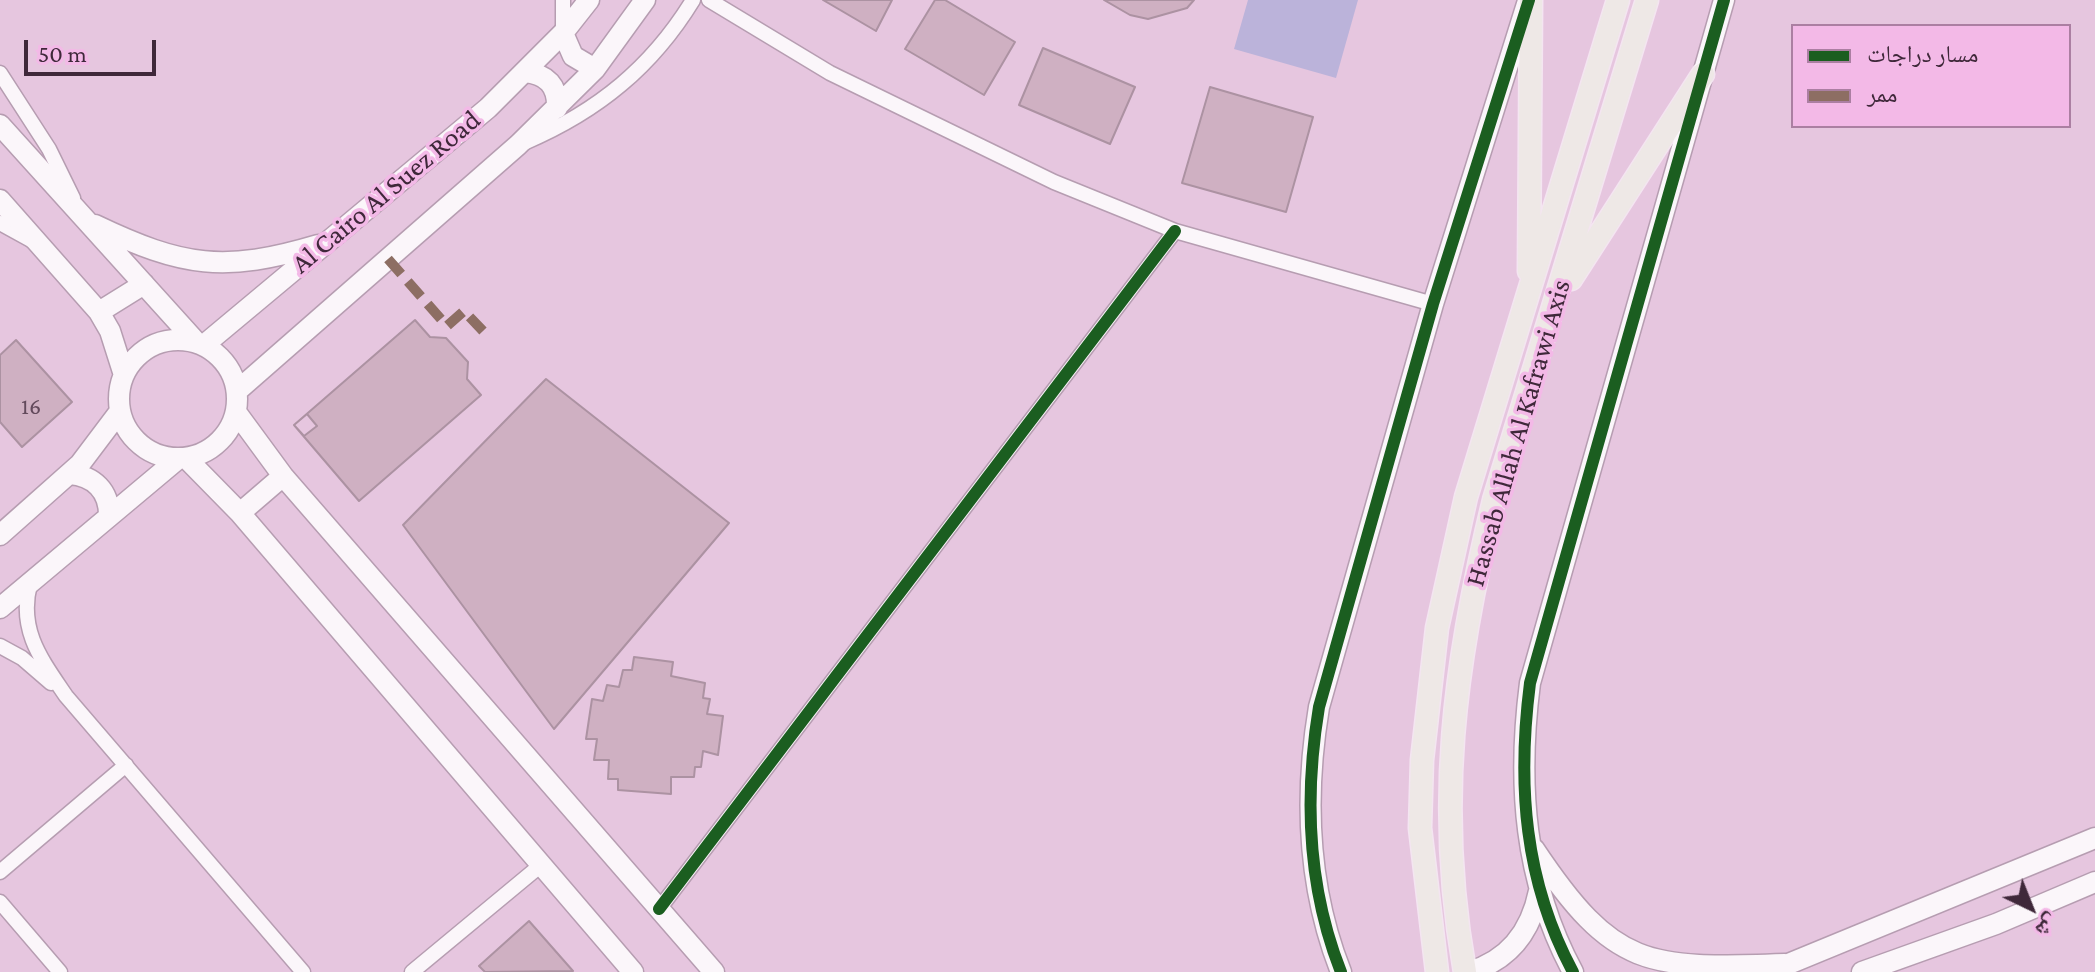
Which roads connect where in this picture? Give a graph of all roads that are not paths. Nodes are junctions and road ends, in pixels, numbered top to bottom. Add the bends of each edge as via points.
1 (563, 0) edge
2 (589, 0) edge
3 (645, 0) edge
4 (693, 0) edge
5 (709, 0) edge
6 (1530, 0) edge
7 (1618, 0) edge
8 (1647, 0) edge
9 (1724, 0) edge
10 (563, 33) junction
11 (595, 69) junction
12 (525, 72) junction
13 (0, 73) edge
14 (1703, 74) junction
15 (557, 108) junction
16 (0, 125) edge
17 (518, 145) junction
18 (0, 200) edge
19 (83, 217) junction
20 (0, 223) edge
21 (1175, 231) junction
22 (325, 243) junction
23 (41, 246) junction
24 (144, 284) junction
25 (1529, 298) junction
26 (1433, 304) junction
27 (1555, 304) junction
28 (99, 312) junction
29 (200, 344) junction
30 (124, 375) junction
31 (237, 391) junction
32 (120, 411) junction
33 (236, 412) junction
34 (183, 458) junction
35 (70, 474) junction
36 (283, 476) junction
37 (240, 513) junction
38 (109, 515) junction
39 (0, 535) edge
40 (31, 581) junction
41 (0, 608) edge
42 (0, 646) edge
43 (66, 696) junction
44 (126, 765) junction
45 (2095, 838) edge
46 (1528, 840) junction
47 (541, 865) junction
48 (0, 872) edge
49 (2095, 882) edge
50 (1539, 891) junction
51 (0, 902) edge
52 (659, 909) junction
53 (1331, 962) edge
54 (1793, 963) junction
55 (60, 972) edge
56 (303, 972) edge
57 (412, 972) edge
58 (633, 972) edge
59 (714, 972) edge
60 (1341, 972) edge
61 (1355, 972) edge
62 (1437, 972) edge
63 (1467, 972) edge
64 (1573, 972) edge
65 (1769, 972) edge
66 (1862, 972) edge

1 - 10 street
2 - 10 street, Al Cairo Al Suez Road
3 - 11 street, Al Cairo Al Suez Road
4 - 17 street, Al Cairo Al Suez Road via 651,59 622,86 590,110
5 - 21 street via 830,73 939,129
6 - 25 main road
6 - 26 street
7 - 25 main road, Hassab Allah Al Kafrawi Axis
8 - 27 main road, Hassab Allah Al Kafrawi Axis
9 - 14 street
10 - 11 street via 573,56
10 - 12 street, Al Cairo Al Suez Road
11 - 15 street, Al Cairo Al Suez Road
12 - 15 street via 536,73 553,86
12 - 22 street, Al Cairo Al Suez Road
13 - 19 street via 49,149
14 - 27 main road
14 - 46 street via 1530,683 1522,787
15 - 17 street, Al Cairo Al Suez Road
16 - 19 street
17 - 31 street, Al Cairo Al Suez Road
18 - 23 street
19 - 22 street via 158,253 218,264 264,260
19 - 24 street
20 - 23 street
21 - 26 street
21 - 52 street
22 - 29 street, Al Cairo Al Suez Road
23 - 28 street
24 - 28 street
24 - 29 street
25 - 62 main road, Hassab Allah Al Kafrawi Axis via 1466,497 1430,680 1420,828
26 - 53 street via 1319,707 1311,756 1312,855
27 - 63 main road, Hassab Allah Al Kafrawi Axis via 1494,500 1473,584 1455,696 1448,827
28 - 30 street
29 - 30 street via 180,339 147,348
29 - 31 street via 226,364
30 - 32 street
31 - 33 street
32 - 34 street via 130,433 148,450
32 - 35 street
33 - 34 street via 218,443
33 - 36 street
34 - 37 street
34 - 38 street
35 - 38 street via 99,486
35 - 39 street
36 - 37 street
36 - 52 street
37 - 47 street
38 - 40 street
40 - 41 street
40 - 43 street via 28,631
42 - 43 street
43 - 44 street
44 - 48 street
44 - 56 street
45 - 54 street
46 - 50 street
46 - 54 street via 1582,916 1628,949 1682,966
47 - 57 street
47 - 58 street
49 - 66 street
50 - 63 street via 1530,922 1512,949
50 - 64 street
51 - 55 street
52 - 59 street
53 - 60 street
53 - 61 street
54 - 65 street

